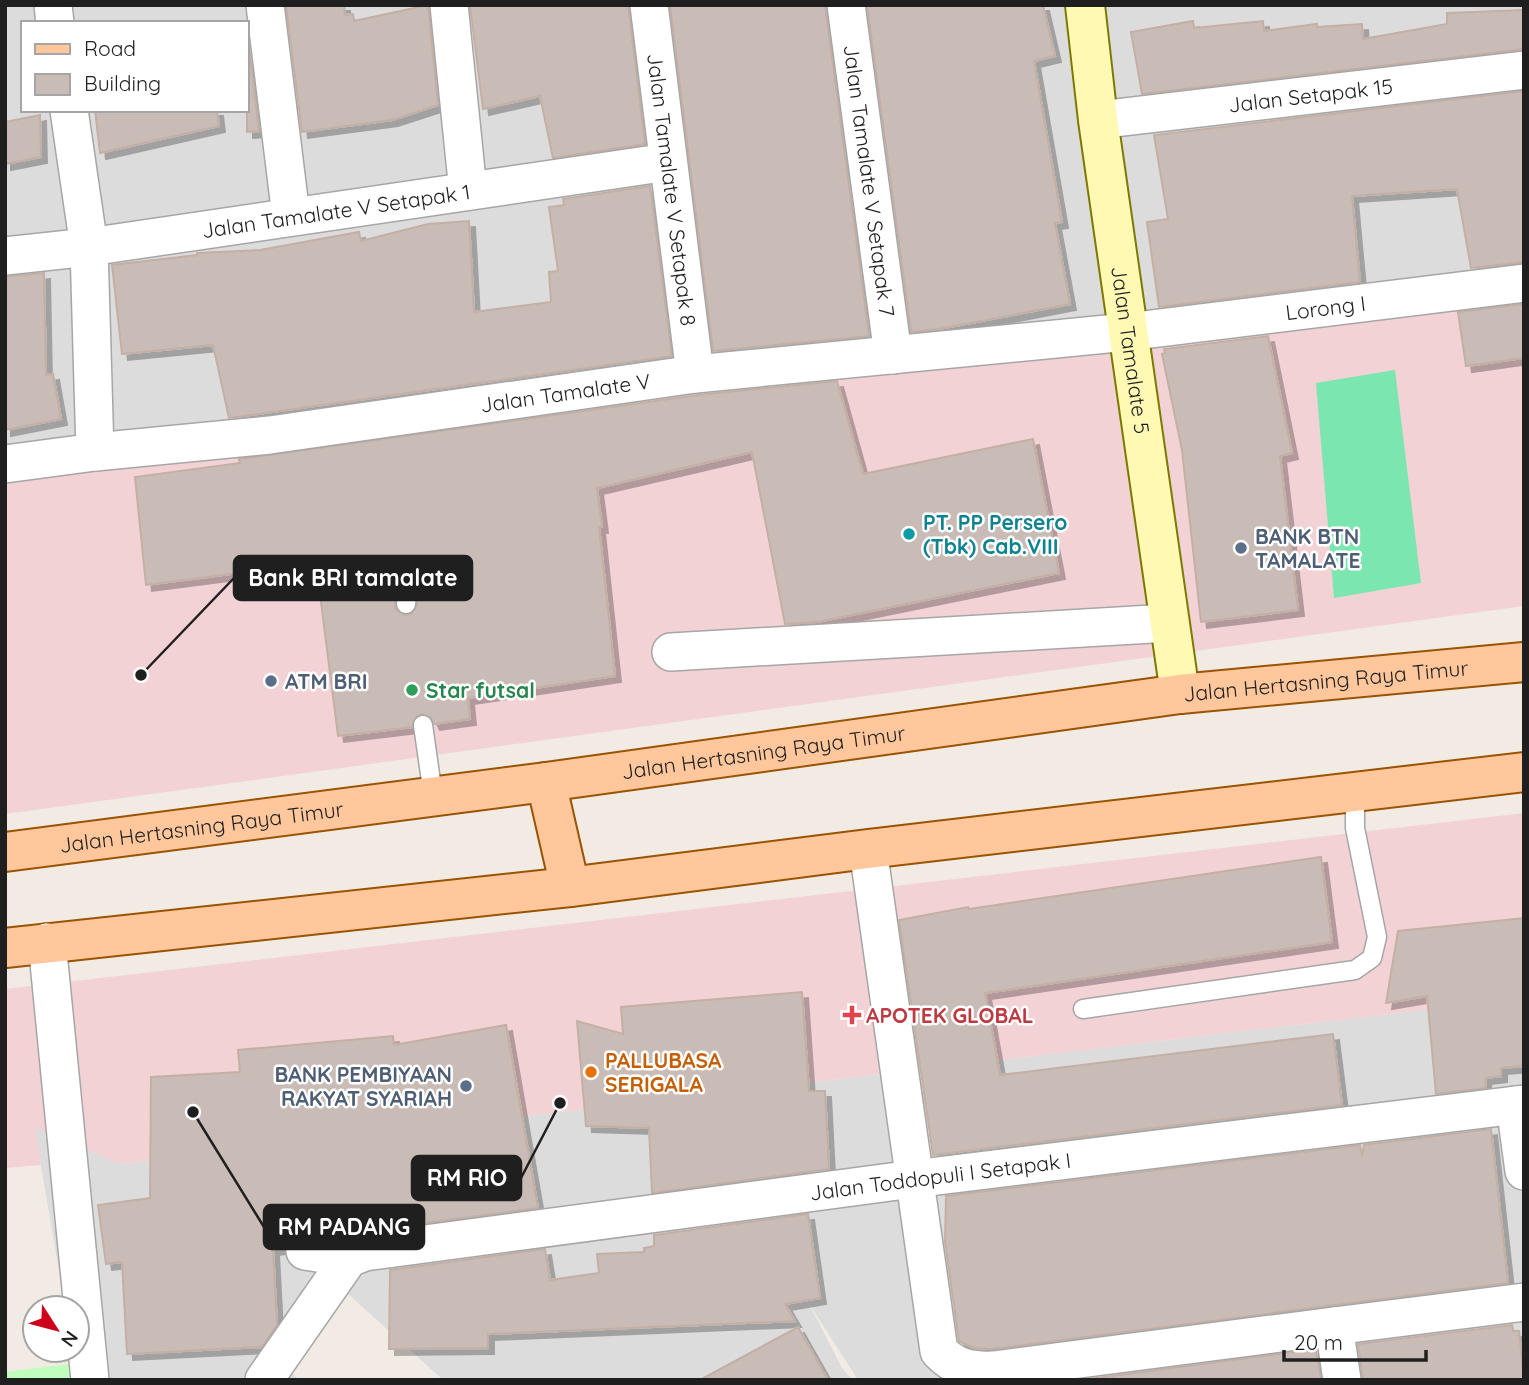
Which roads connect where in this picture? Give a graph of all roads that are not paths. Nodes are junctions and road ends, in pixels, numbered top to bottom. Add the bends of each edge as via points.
1 (265, 5) edge
2 (449, 5) edge
3 (649, 5) edge
4 (846, 5) edge
5 (1085, 5) edge
6 (1524, 70) edge
7 (69, 112) edge
8 (1098, 120) junction
9 (668, 162) junction
10 (468, 191) junction
11 (291, 216) junction
12 (89, 247) junction
13 (5, 256) edge
14 (1524, 283) edge
15 (1127, 332) junction
16 (893, 355) junction
17 (695, 374) junction
18 (95, 452) junction
19 (5, 464) edge
20 (408, 585) dead end
21 (406, 604) dead end
22 (1169, 623) junction
23 (671, 652) dead end
24 (1524, 662) edge
25 (1180, 694) junction
26 (423, 725) dead end
27 (1524, 772) edge
28 (546, 782) junction
29 (1356, 790) junction
30 (433, 795) junction
31 (868, 849) junction
32 (5, 852) edge
33 (570, 887) junction
34 (47, 942) junction
35 (5, 948) edge
36 (1083, 1009) dead end
37 (1519, 1105) edge
38 (1524, 1171) edge
39 (913, 1179) junction
40 (305, 1251) dead end
41 (357, 1255) junction
42 (1524, 1302) edge
43 (1334, 1326) junction
44 (1155, 1365) edge
45 (90, 1380) edge
46 (264, 1380) edge
47 (1342, 1380) edge

1 - 11 street
2 - 10 street
3 - 9 street, Jalan Tamalate V Setapak 8
4 - 16 street, Jalan Tamalate V Setapak 7
5 - 8 street, Jalan Tamalate 5
6 - 8 street, Jalan Setapak 15
7 - 12 street
8 - 15 street, Jalan Tamalate 5
9 - 10 street, Jalan Tamalate V Setapak 1
9 - 17 street, Jalan Tamalate V Setapak 8
10 - 11 street, Jalan Tamalate V Setapak 1
11 - 12 street, Jalan Tamalate V Setapak 1
12 - 13 street, Jalan Tamalate V Setapak 1
12 - 18 street
14 - 15 street, Lorong I
15 - 16 street, Jalan Tamalate V
15 - 22 street, Jalan Tamalate 5
16 - 17 street, Jalan Tamalate V
17 - 18 street, Jalan Tamalate V via 270,435
18 - 19 street, Jalan Tamalate V
20 - 21 lane
22 - 23 street
22 - 25 street, Jalan Tamalate 5
24 - 25 main road, Jalan Hertasning Raya Timur
25 - 28 main road, Jalan Hertasning Raya Timur
26 - 30 lane
27 - 29 main road
28 - 30 main road, Jalan Hertasning Raya Timur
28 - 33 main road
29 - 31 main road
29 - 36 lane via 1355,828 1377,937 1372,958 1355,970
30 - 32 main road, Jalan Hertasning Raya Timur
31 - 33 main road
31 - 39 street
33 - 34 main road
34 - 35 main road
34 - 45 street
37 - 38 street
37 - 39 street, Jalan Toddopuli I Setapak I
39 - 41 street, Jalan Toddopuli I Setapak I
39 - 44 street via 939,1351 951,1363 975,1371
40 - 41 street, Jalan Toddopuli I Setapak I
41 - 46 street
42 - 43 street
43 - 44 street
43 - 47 street

